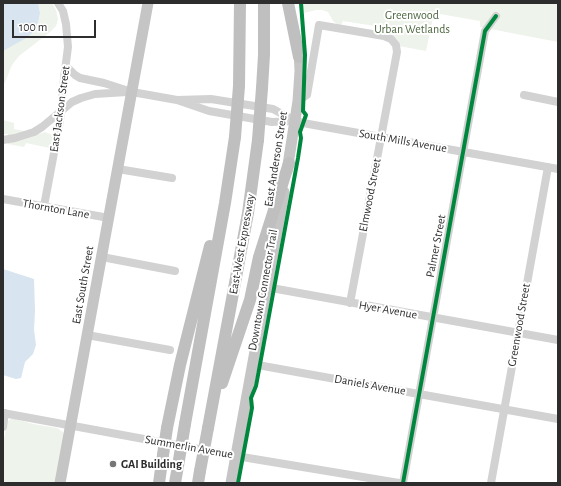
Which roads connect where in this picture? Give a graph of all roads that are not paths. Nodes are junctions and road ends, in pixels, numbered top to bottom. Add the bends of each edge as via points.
1 (58, 3) edge
2 (148, 3) edge
3 (240, 3) edge
4 (264, 3) edge
5 (288, 3) edge
6 (294, 3) edge
7 (63, 7) edge
8 (496, 16) dead end
9 (299, 57) junction
10 (66, 66) junction
11 (132, 92) junction
12 (524, 95) dead end
13 (177, 100) junction
14 (298, 101) junction
15 (558, 102) edge
16 (61, 111) junction
17 (295, 121) junction
18 (42, 127) junction
19 (381, 137) junction
20 (3, 140) edge
21 (56, 143) junction
22 (464, 152) junction
23 (289, 163) junction
24 (548, 167) junction
25 (118, 169) junction
26 (558, 169) edge
27 (172, 178) dead end
28 (3, 199) edge
29 (225, 204) junction
30 (44, 206) junction
31 (109, 218) junction
32 (102, 257) junction
33 (175, 270) dead end
34 (266, 287) junction
35 (350, 303) junction
36 (433, 318) junction
37 (518, 333) junction
38 (87, 335) junction
39 (558, 340) edge
40 (170, 350) dead end
41 (252, 364) junction
42 (418, 394) junction
43 (504, 410) junction
44 (4, 413) edge
45 (558, 419) edge
46 (71, 425) junction
47 (3, 427) edge
48 (208, 428) junction
49 (236, 456) junction
50 (60, 483) edge
51 (159, 483) edge
52 (175, 483) edge
53 (198, 483) edge
54 (231, 483) edge
55 (399, 483) edge
56 (403, 483) edge
57 (491, 483) edge

1 - 7 street, East Jackson Street
2 - 11 main road, East South Street
3 - 29 highway, East-West Expressway, bridge via 239,86 235,137
4 - 48 highway, East-West Expressway, bridge via 264,56 258,140 248,213
5 - 9 highway
6 - 9 main road, East Anderson Street
7 - 10 street, East Jackson Street via 68,33
8 - 22 street, Palmer Street via 485,31
9 - 14 main road, East Anderson Street
10 - 11 street, South Mills Avenue via 80,78
10 - 16 street, East Jackson Street
11 - 13 street, South Mills Avenue
11 - 16 street via 90,94 72,102
11 - 25 main road, East South Street
12 - 15 street
13 - 17 street, South Mills Avenue via 209,111 272,122
13 - 17 street, South Mills Avenue via 211,99 274,109
14 - 17 main road, East Anderson Street
14 - 19 street, Elmwood Street via 307,95 319,25 384,36 393,40 397,52
16 - 18 street
16 - 21 street, East Jackson Street
17 - 19 street, South Mills Avenue
17 - 23 main road, East Anderson Street
18 - 20 street via 25,135
18 - 21 street via 54,132
19 - 22 street, South Mills Avenue
19 - 35 street, Elmwood Street
21 - 30 street, East Jackson Street
22 - 24 street, South Mills Avenue
22 - 36 street, Palmer Street
23 - 34 main road, East Anderson Street
23 - 48 highway via 259,257 250,300
24 - 26 street, South Mills Avenue
24 - 37 street, Greenwood Street
25 - 27 street
25 - 31 main road, East South Street
28 - 30 street, Thornton Lane
29 - 51 highway, bridge via 209,248 180,365
29 - 52 highway, East-West Expressway, bridge
30 - 31 street, Thornton Lane
31 - 32 main road, East South Street
32 - 33 street
32 - 38 main road, East South Street
34 - 35 street, Hyer Avenue
34 - 41 main road, East Anderson Street
35 - 36 street, Hyer Avenue
36 - 37 street, Hyer Avenue
36 - 42 street, Palmer Street
37 - 39 street, Hyer Avenue
37 - 43 street, Greenwood Street
38 - 40 street
38 - 46 main road, East South Street
41 - 42 street, Daniels Avenue
41 - 49 main road, East Anderson Street
42 - 43 street, Daniels Avenue
42 - 56 street, Palmer Street
43 - 45 street, Daniels Avenue
43 - 57 street, Greenwood Street
44 - 46 street, Summerlin Avenue
44 - 47 street
46 - 49 street, Summerlin Avenue
46 - 50 main road, East South Street
48 - 53 highway, East-West Expressway, bridge
49 - 54 main road, East Anderson Street
49 - 55 street, Summerlin Avenue

